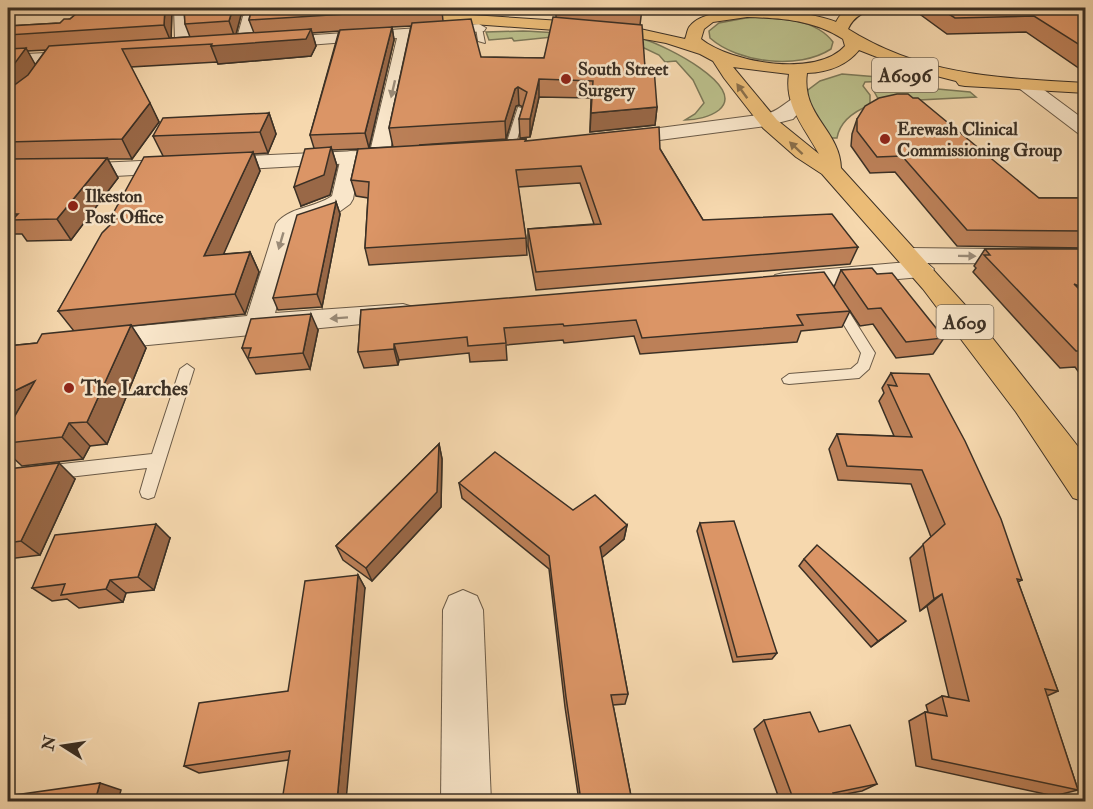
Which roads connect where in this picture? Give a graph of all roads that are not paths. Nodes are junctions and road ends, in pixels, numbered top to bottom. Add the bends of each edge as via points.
1 (181, 8) edge
2 (310, 8) edge
3 (440, 8) edge
4 (758, 8) edge
5 (825, 8) edge
6 (861, 8) edge
7 (715, 13) edge
8 (780, 13) junction
9 (250, 16) edge
10 (683, 19) dead end
11 (650, 20) dead end
12 (409, 30) junction
13 (845, 32) junction
14 (480, 34) dead end
15 (243, 45) junction
16 (224, 47) edge
17 (196, 49) edge
18 (705, 50) junction
19 (97, 55) edge
20 (50, 58) junction
21 (722, 59) junction
22 (8, 60) edge
23 (823, 67) junction
24 (799, 68) junction
25 (860, 69) dead end
26 (878, 72) dead end
27 (42, 78) edge
28 (986, 82) junction
29 (1026, 85) junction
30 (1086, 88) edge
31 (799, 102) junction
32 (521, 109) edge
33 (766, 120) junction
34 (1086, 130) edge
35 (592, 142) edge
36 (534, 146) edge
37 (501, 149) joint
38 (426, 153) edge
39 (379, 156) junction
40 (351, 157) junction
41 (830, 169) junction
42 (8, 172) edge
43 (1086, 257) edge
44 (914, 262) junction
45 (820, 278) junction
46 (761, 283) edge
47 (432, 310) edge
48 (258, 324) junction
49 (74, 343) edge
50 (187, 369) dead end
51 (789, 380) dead end
52 (158, 460) junction
53 (8, 477) edge
54 (1086, 487) edge
55 (148, 492) dead end
56 (463, 610) dead end
57 (466, 801) edge

1 - 17 street via 183,39 173,50
2 - 18 main road via 622,30
3 - 11 main road
4 - 8 street
5 - 8 main road
6 - 13 main road via 847,15
7 - 8 main road
7 - 10 main road
7 - 18 main road via 693,29 693,40
8 - 13 main road
9 - 15 street
12 - 14 street
12 - 15 street
12 -> 39 street
13 - 23 main road via 853,42 851,52
13 - 28 main road, A6096 via 862,45 900,61
15 - 16 street
18 - 21 main road
19 - 20 street
20 - 22 street
20 - 27 street
21 - 24 main road
33 -> 21 main road, A609 via 724,68
23 - 24 main road
23 - 25 main road, A6096
24 - 31 main road, A609
26 - 28 main road, A6096
28 - 29 main road, A6096
29 - 30 main road, A6096
29 - 34 street
31 - 33 street via 786,115
31 - 41 main road, A609 via 830,154
32 - 37 lane
33 - 35 street
41 -> 33 main road, A609 via 804,155
36 - 37 street
38 - 39 street
39 - 40 street
40 - 42 street
40 -> 48 street via 342,199 288,224
41 - 44 main road, A609
44 -> 43 street
44 - 45 street
44 - 54 main road, A609 via 1009,376
45 - 46 street
45 - 51 lane via 868,353 867,363 854,374
47 -> 48 street
48 - 49 street
50 - 52 lane
52 - 53 lane
52 - 55 lane
56 - 57 street

